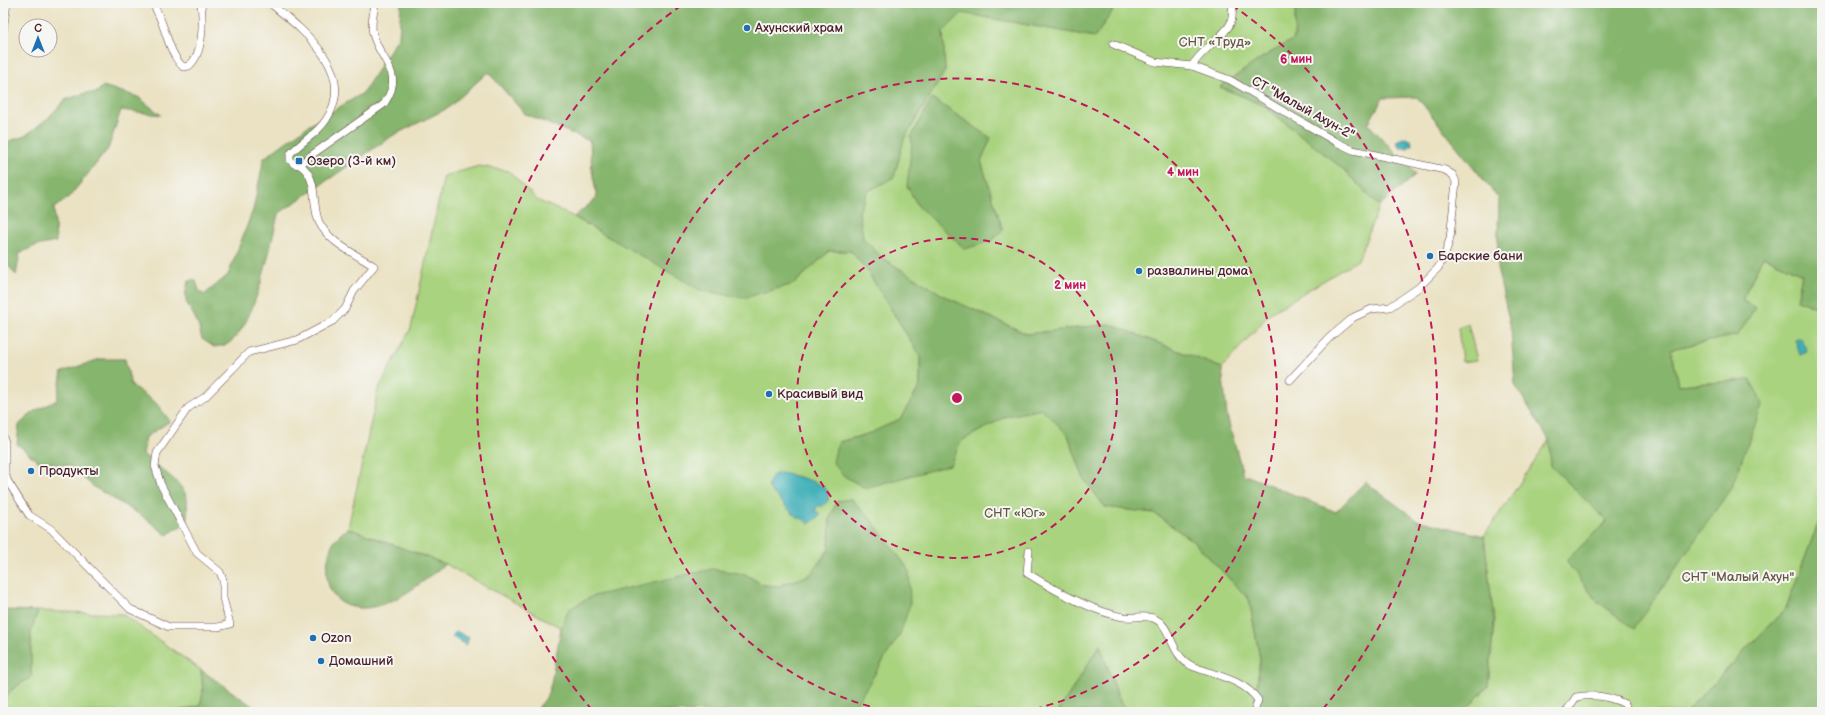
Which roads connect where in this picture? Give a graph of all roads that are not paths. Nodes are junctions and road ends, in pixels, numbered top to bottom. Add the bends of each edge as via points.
1 (7, 3) edge
2 (152, 3) edge
3 (201, 3) edge
4 (270, 3) edge
5 (375, 3) edge
6 (1233, 3) edge
7 (3, 31) edge
8 (1113, 44) dead end
9 (1192, 66) junction
10 (300, 165) junction
11 (1290, 380) dead end
12 (3, 437) edge
13 (1029, 551) dead end
14 (1254, 712) edge
15 (1566, 712) edge
16 (1628, 712) edge

1 - 7 street
2 - 3 street via 177,62 182,68 189,66 196,56 201,30
4 - 10 street via 317,46 332,69 337,89 332,109 325,122 290,154 290,160
5 - 10 street via 372,18 373,34 392,74 394,85 390,96 384,104
6 - 9 street via 1231,22 1226,30 1208,46
8 - 9 street, СТ "Малый Ахун-2" via 1155,62
9 - 11 street, СТ "Малый Ахун-2" via 1230,80 1353,150 1445,170 1453,175 1456,182 1450,238 1446,255 1438,268 1418,288 1390,307 1372,309 1354,317 1329,338
10 - 12 street via 307,169 312,180 319,222 326,233 374,266 334,321 297,340 249,352 205,397 188,408 157,453 155,466 161,485 197,554 220,572 230,624 218,627 169,627 130,609 51,529 29,515 7,480
13 - 14 street via 1027,574 1100,610 1124,617 1153,618 1159,621 1167,630 1174,650 1191,665 1229,679 1254,694 1258,700
15 - 16 street via 1576,697 1586,695 1618,700 1625,704

